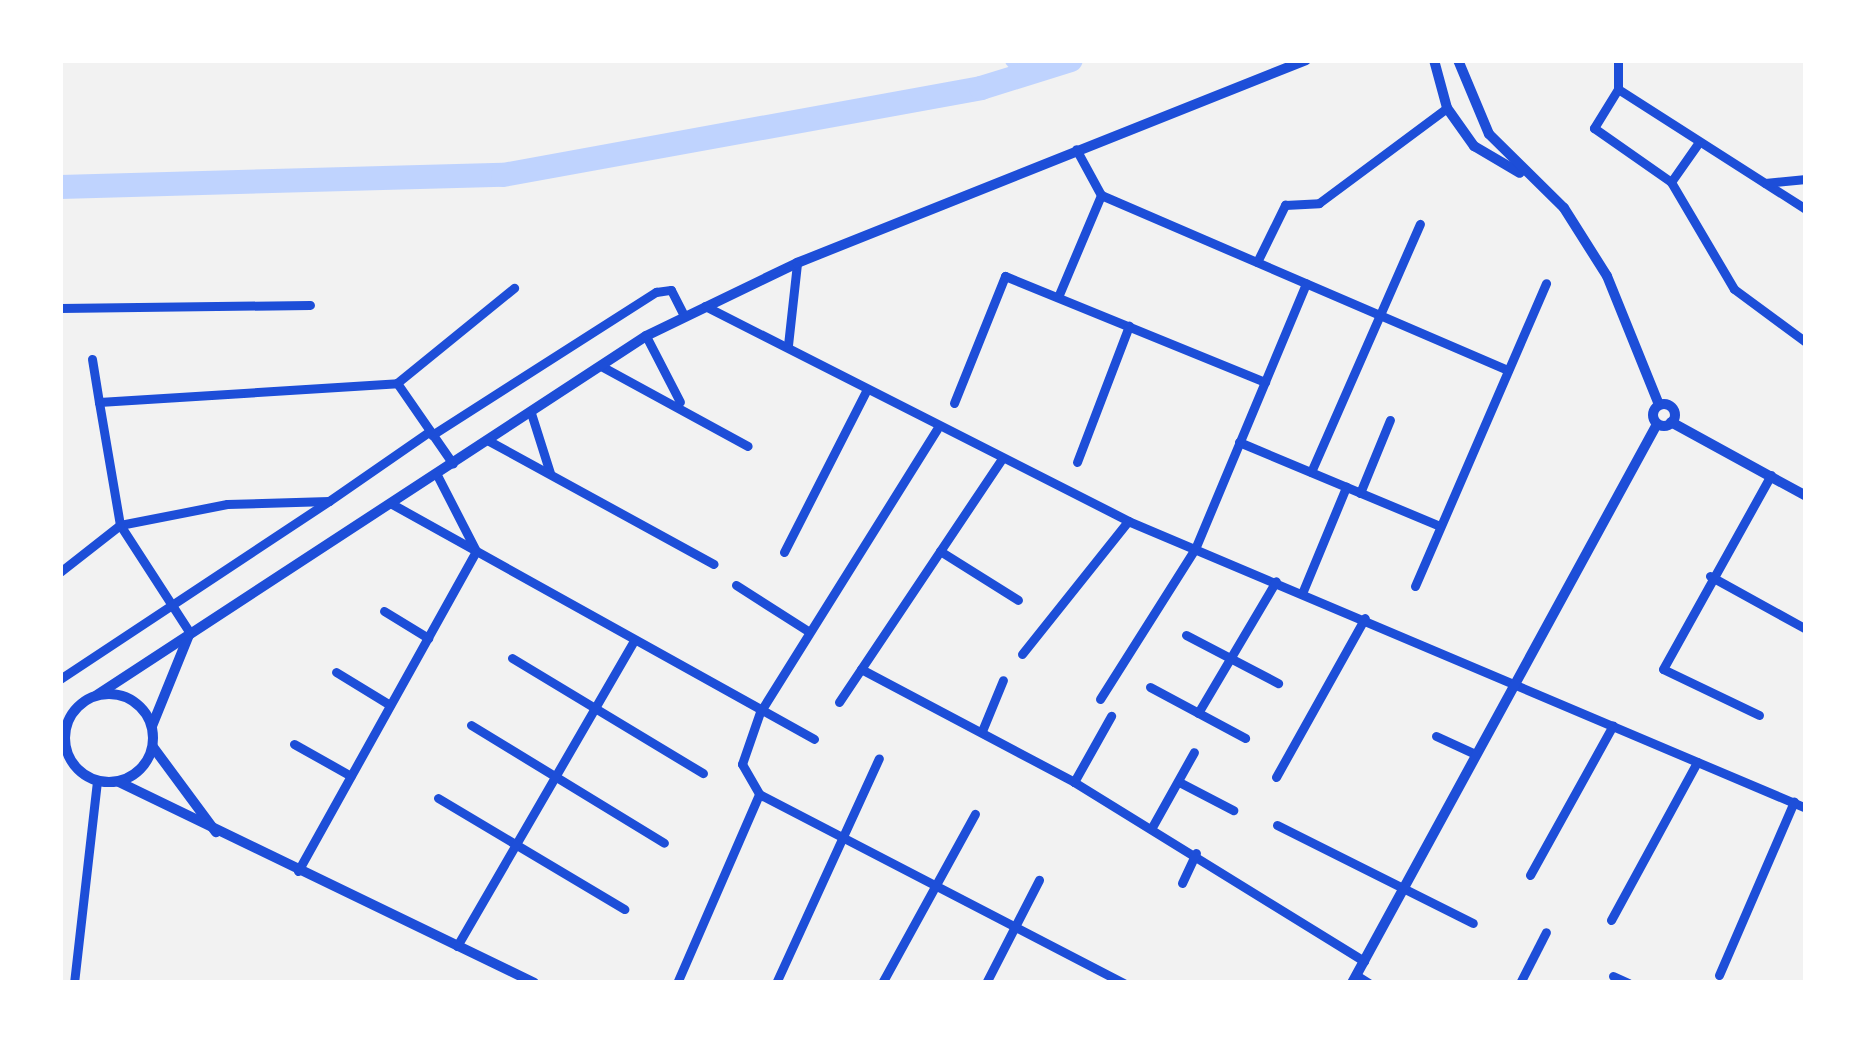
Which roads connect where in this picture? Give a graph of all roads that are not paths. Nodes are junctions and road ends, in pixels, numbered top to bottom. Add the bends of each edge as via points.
1 (1306, 60) edge
2 (1434, 60) edge
3 (1458, 60) edge
4 (1618, 60) edge
5 (1618, 88) junction
6 (1447, 108) junction
7 (1697, 145) junction
8 (1075, 147) junction
9 (1520, 173) junction
10 (1806, 179) edge
11 (1671, 182) junction
12 (1765, 184) junction
13 (1101, 195) junction
14 (1806, 209) edge
15 (1420, 224) dead end
16 (1257, 262) junction
17 (797, 263) junction
18 (1306, 283) junction
19 (1546, 283) dead end
20 (514, 287) dead end
21 (1058, 297) junction
22 (310, 305) dead end
23 (705, 305) junction
24 (60, 308) edge
25 (1379, 314) junction
26 (684, 316) junction
27 (1129, 326) junction
28 (646, 336) junction
29 (1806, 342) edge
30 (788, 345) junction
31 (92, 359) dead end
32 (601, 366) junction
33 (1508, 370) junction
34 (397, 382) junction
35 (1264, 382) junction
36 (866, 391) junction
37 (99, 402) junction
38 (680, 402) junction
39 (954, 403) dead end
40 (1659, 405) junction
41 (530, 413) junction
42 (1390, 420) dead end
43 (1664, 423) junction
44 (937, 429) junction
45 (431, 433) junction
46 (489, 441) junction
47 (1239, 442) junction
48 (748, 446) dead end
49 (1001, 460) junction
50 (1077, 462) dead end
51 (453, 464) junction
52 (1311, 472) junction
53 (550, 473) junction
54 (437, 475) junction
55 (1771, 476) junction
56 (1346, 487) junction
57 (1360, 493) junction
58 (1806, 496) edge
59 (329, 501) junction
60 (392, 504) junction
61 (1128, 521) junction
62 (119, 525) junction
63 (1440, 526) junction
64 (1195, 549) junction
65 (476, 550) junction
66 (940, 551) junction
67 (784, 552) dead end
68 (714, 564) dead end
69 (60, 572) edge
70 (1710, 576) junction
71 (1276, 581) junction
72 (736, 585) dead end
73 (1415, 586) dead end
74 (1303, 591) junction
75 (1018, 600) dead end
76 (172, 606) junction
77 (385, 611) dead end
78 (1365, 618) junction
79 (1806, 628) edge
80 (808, 631) junction
81 (190, 633) junction
82 (1186, 635) dead end
83 (428, 638) junction
84 (633, 642) junction
85 (1022, 654) dead end
86 (512, 658) dead end
87 (1231, 658) junction
88 (861, 669) junction
89 (336, 673) dead end
90 (60, 679) edge
91 (1004, 680) dead end
92 (1511, 680) junction
93 (1278, 682) dead end
94 (1150, 687) dead end
95 (97, 695) junction
96 (1100, 699) dead end
97 (839, 702) dead end
98 (390, 705) junction
99 (595, 708) junction
100 (760, 712) junction
101 (1198, 713) junction
102 (66, 714) edge
103 (1759, 715) dead end
104 (1111, 716) dead end
105 (471, 725) dead end
106 (1613, 725) junction
107 (152, 726) junction
108 (982, 731) junction
109 (1436, 736) dead end
110 (1245, 738) dead end
111 (814, 739) dead end
112 (294, 744) dead end
113 (153, 747) junction
114 (1194, 752) dead end
115 (1473, 753) junction
116 (880, 758) dead end
117 (1697, 762) junction
118 (60, 766) edge
119 (75, 768) junction
120 (704, 773) dead end
121 (351, 776) junction
122 (555, 777) junction
123 (1276, 777) dead end
124 (97, 781) junction
125 (118, 782) junction
126 (1073, 782) junction
127 (1181, 783) junction
128 (758, 794) junction
129 (438, 797) dead end
130 (1794, 802) junction
131 (1806, 808) edge
132 (1233, 810) dead end
133 (975, 814) dead end
134 (1277, 825) dead end
135 (1151, 830) junction
136 (218, 835) junction
137 (836, 839) junction
138 (664, 843) dead end
139 (516, 844) junction
140 (1196, 853) junction
141 (297, 874) junction
142 (1530, 875) dead end
143 (1040, 880) dead end
144 (1181, 883) dead end
145 (934, 886) junction
146 (1403, 886) junction
147 (624, 909) dead end
148 (1612, 920) dead end
149 (1473, 923) dead end
150 (1015, 927) junction
151 (1546, 932) dead end
152 (457, 946) junction
153 (1364, 961) junction
154 (1097, 969) junction
155 (1719, 975) dead end
156 (1613, 976) dead end
157 (1354, 979) edge
158 (74, 983) edge
159 (534, 983) edge
160 (677, 983) edge
161 (776, 983) edge
162 (882, 983) edge
163 (986, 983) edge
164 (1090, 983) edge
165 (1124, 983) edge
166 (1369, 983) edge
167 (1520, 983) edge
168 (1628, 983) edge

1 - 8 street
2 - 6 street
3 - 9 street via 1468,103
4 - 5 street
5 - 7 street
5 - 11 street via 1594,128
6 - 9 street via 1494,165
6 - 16 street via 1319,203 1285,205
7 - 11 street
7 - 12 street
8 - 13 street
8 - 17 street
9 - 40 street via 1564,208 1607,276
10 - 12 street
11 - 29 street via 1733,290
12 - 14 street
13 - 16 street
13 - 21 street
15 - 25 street
16 - 18 street
17 - 23 street
17 - 30 street
18 - 25 street
18 - 35 street
19 - 33 street
20 - 34 street
21 - 27 street
21 - 39 street via 1005,277
22 - 24 street
23 - 26 street
23 - 30 street
25 - 33 street
25 - 52 street
26 - 28 street
26 - 45 street via 671,290 656,292
27 - 35 street
27 - 50 street
28 - 32 street
28 - 38 street
30 - 36 street
31 - 37 street
32 - 38 street
32 - 41 street
33 - 63 street
34 - 37 street
34 - 45 street
35 - 47 street
36 - 44 street
36 - 67 street
37 - 62 street
38 - 48 street
40 - 43 street
40 - 43 street via 1673,409
41 - 46 street
41 - 53 street
42 - 57 street
43 - 55 street
43 - 92 street
44 - 49 street
44 - 80 street
45 - 51 street
45 - 59 street
46 - 51 street
46 - 53 street
47 - 52 street
47 - 64 street
49 - 61 street
49 - 66 street
51 - 54 street
52 - 56 street
53 - 68 street
54 - 60 street
54 - 65 street
55 - 58 street
55 - 70 street
56 - 57 street
56 - 74 street
57 - 63 street
59 - 62 street via 227,504
59 - 76 street
60 - 65 street
60 - 81 street
61 - 64 street
61 - 85 street
62 - 69 street
62 - 76 street
63 - 73 street
64 - 71 street
64 - 96 street
65 - 83 street
65 - 84 street
66 - 75 street
66 - 88 street
70 - 79 street
70 - 103 street via 1663,669
71 - 74 street
71 - 87 street
72 - 80 street
74 - 78 street
76 - 81 street
76 - 90 street
77 - 83 street
78 - 92 street
78 - 123 street
80 - 100 street
81 - 95 street
81 - 107 street
82 - 87 street
83 - 98 street
84 - 99 street
84 - 100 street
86 - 99 street
87 - 93 street
87 - 101 street
88 - 97 street
88 - 108 street
89 - 98 street
91 - 108 street
92 - 106 street
92 - 115 street
94 - 101 street
95 - 102 street
95 - 107 street via 131,700
98 - 121 street
99 - 120 street
99 - 122 street
100 - 111 street
100 - 128 street via 742,764
101 - 110 street
102 - 119 street
104 - 126 street
105 - 122 street
106 - 117 street
106 - 142 street
107 - 113 street
108 - 126 street
109 - 115 street
112 - 121 street
113 - 125 street
113 - 136 street
114 - 127 street
115 - 146 street
116 - 137 street
117 - 130 street
117 - 148 street
118 - 119 street
119 - 124 street
121 - 141 street
122 - 138 street
122 - 139 street
124 - 125 street
124 - 158 street
125 - 136 street
126 - 135 street
127 - 132 street
127 - 135 street
128 - 137 street
128 - 160 street
129 - 139 street
130 - 131 street
130 - 155 street
133 - 145 street
134 - 146 street
135 - 140 street
136 - 141 street
137 - 145 street
137 - 161 street
139 - 147 street
139 - 152 street
140 - 144 street
140 - 153 street
141 - 152 street
143 - 150 street
145 - 150 street
145 - 162 street
146 - 149 street
146 - 153 street
150 - 154 street
150 - 163 street
151 - 167 street
152 - 159 street
153 - 157 street
154 - 164 street
154 - 165 street
156 - 168 street
157 - 166 street

